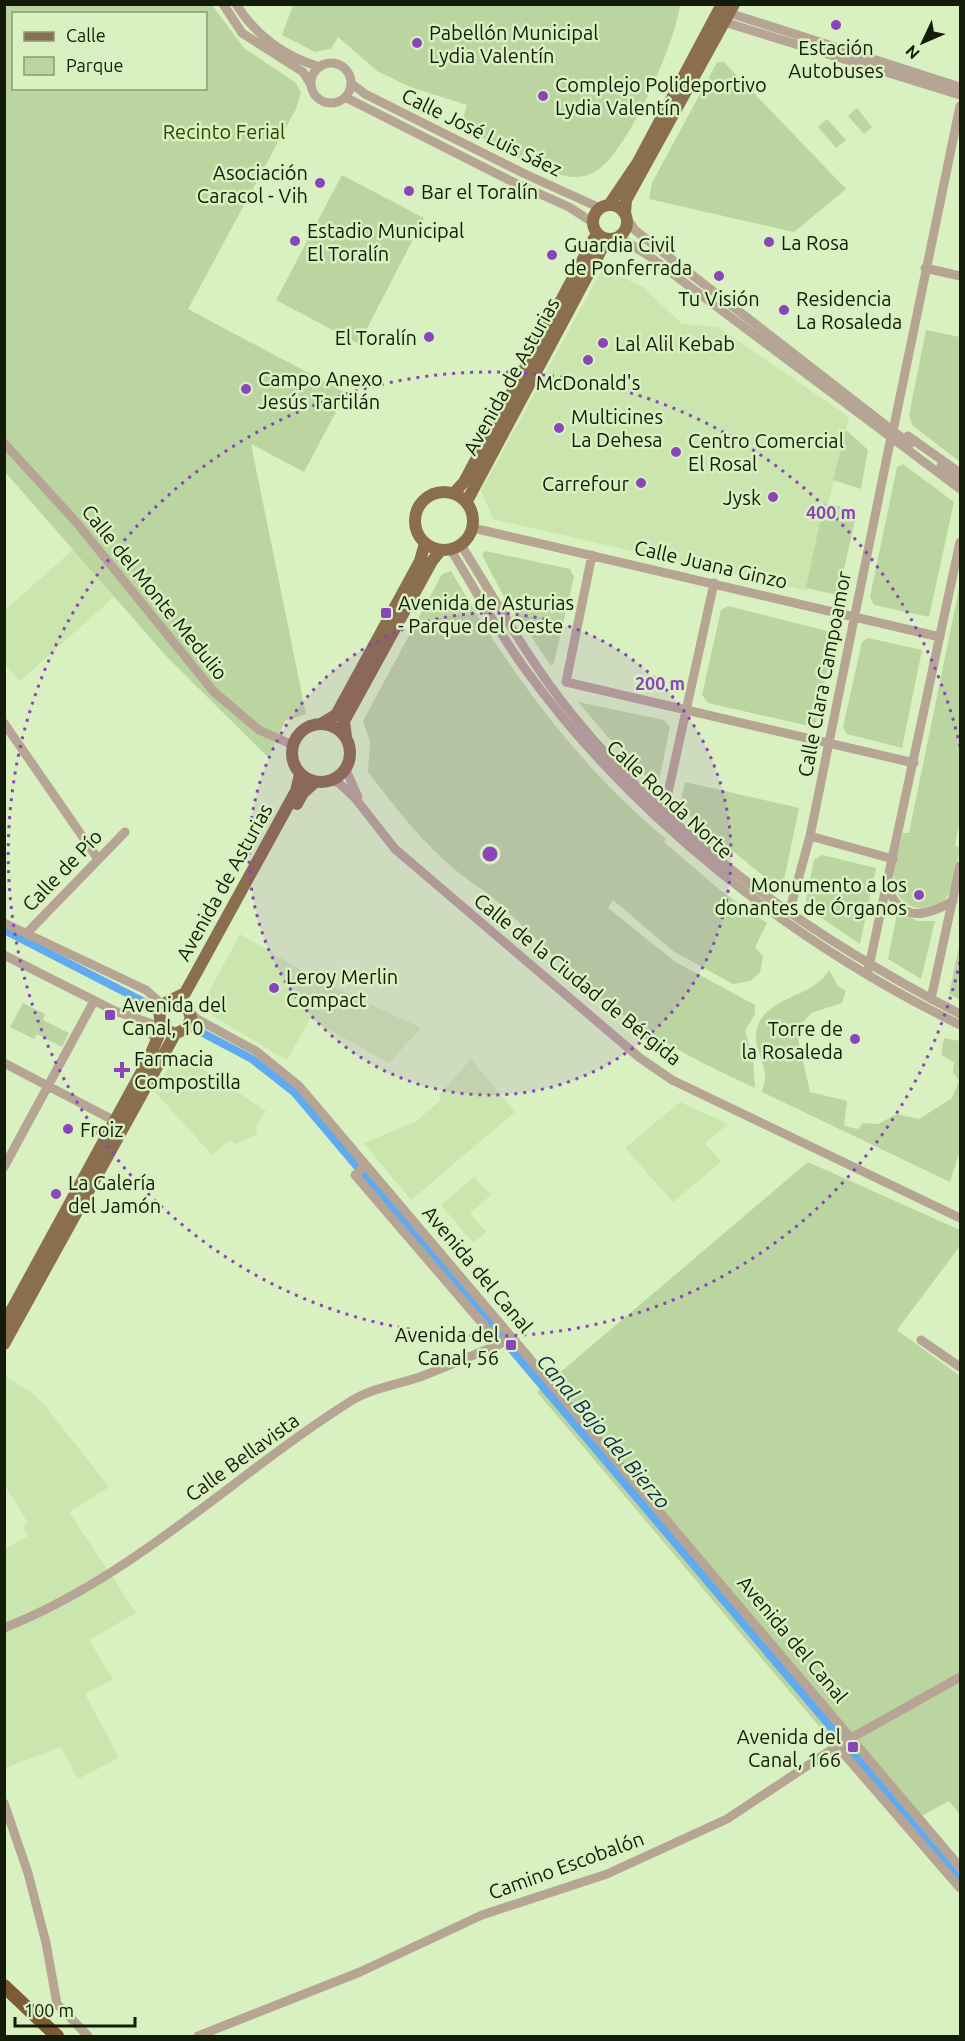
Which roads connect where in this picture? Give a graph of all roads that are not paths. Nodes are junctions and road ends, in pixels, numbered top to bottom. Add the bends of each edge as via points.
1 (223, 4) edge
2 (236, 4) edge
3 (727, 11) edge
4 (320, 67) junction
5 (351, 83) junction
6 (311, 85) junction
7 (960, 87) edge
8 (960, 95) edge
9 (345, 97) junction
10 (960, 106) edge
11 (604, 206) junction
12 (626, 216) junction
13 (604, 233) junction
14 (925, 268) junction
15 (960, 276) edge
16 (867, 414) junction
17 (894, 426) junction
18 (890, 442) junction
19 (4, 443) edge
20 (960, 473) edge
21 (960, 481) edge
22 (960, 489) edge
23 (454, 493) junction
24 (960, 495) edge
25 (467, 501) junction
26 (473, 528) junction
27 (960, 542) edge
28 (425, 543) junction
29 (451, 548) junction
30 (592, 555) junction
31 (714, 583) junction
32 (854, 615) junction
33 (940, 637) junction
34 (566, 682) junction
35 (551, 687) junction
36 (688, 710) junction
37 (4, 723) edge
38 (321, 724) junction
39 (346, 737) junction
40 (828, 742) junction
41 (293, 745) junction
42 (914, 763) junction
43 (346, 770) junction
44 (300, 774) junction
45 (332, 781) junction
46 (315, 782) junction
47 (363, 808) junction
48 (664, 811) junction
49 (125, 832) dead end
50 (810, 836) junction
51 (98, 859) junction
52 (893, 859) junction
53 (960, 870) edge
54 (887, 886) junction
55 (953, 901) junction
56 (789, 913) junction
57 (4, 923) edge
58 (26, 934) junction
59 (4, 955) edge
60 (868, 969) junction
61 (932, 999) junction
62 (94, 1001) junction
63 (164, 1005) junction
64 (960, 1014) edge
65 (190, 1015) junction
66 (134, 1019) junction
67 (960, 1024) edge
68 (160, 1032) junction
69 (175, 1034) junction
70 (4, 1063) edge
71 (49, 1086) junction
72 (115, 1121) junction
73 (366, 1165) junction
74 (4, 1167) edge
75 (960, 1218) edge
76 (4, 1324) edge
77 (510, 1336) junction
78 (921, 1340) dead end
79 (4, 1344) edge
80 (500, 1344) junction
81 (960, 1367) edge
82 (4, 1628) edge
83 (960, 1677) edge
84 (852, 1737) junction
85 (837, 1746) junction
86 (4, 1803) edge
87 (960, 1867) edge
88 (960, 1888) edge
89 (4, 1986) edge
90 (57, 2037) edge
91 (88, 2037) edge
92 (198, 2037) edge

1 - 6 street via 242,33 303,72
2 - 4 street via 254,30 291,55
3 - 7 street
3 - 8 street
3 - 11 main road via 638,162
3 - 12 main road via 626,200
4 - 5 street via 338,65 349,75
4 - 6 street
5 - 9 street
5 - 11 street, Calle José Luis Sáez via 365,94 484,154
6 - 9 street via 321,100 337,102
9 - 13 street, Calle José Luis Sáez via 569,207
10 - 14 street
11 - 12 main road via 618,207
11 - 13 main road
12 - 13 main road via 626,229
12 - 16 street via 635,230
13 - 16 street, Calle José Luis Sáez via 642,251
13 - 23 main road, Avenida de Asturias via 464,482
13 - 25 main road, Avenida de Asturias
14 - 15 street
14 - 17 street
16 - 17 street
16 - 18 street
16 - 21 street
16 - 22 street
17 - 20 street
18 - 24 street
18 - 32 street, Calle Clara Campoamor
19 - 41 street, Calle del Monte Medulio via 76,522 214,692 259,730
23 - 25 main road
23 - 28 main road via 431,494 419,505 416,530
25 - 26 main road via 473,514
26 - 29 main road
26 - 30 street, Calle Juana Ginzo
27 - 33 street
28 - 29 main road
28 - 38 main road via 420,561 336,715
29 - 35 street, Calle Ronda Norte
29 - 39 main road via 432,561 344,721
29 - 60 street, Calle Ronda Norte via 495,625 529,674 611,771 716,867 764,905
30 - 31 street, Calle Juana Ginzo
30 - 34 street
31 - 32 street, Calle Juana Ginzo
31 - 36 street
32 - 33 street, Calle Juana Ginzo
32 - 40 street, Calle Clara Campoamor
33 - 42 street
34 - 35 street
34 - 36 street
35 - 48 street, Calle Ronda Norte via 600,746
36 - 40 street
36 - 48 street
37 - 51 street
38 - 39 main road via 335,727
38 - 41 main road via 303,730
39 - 43 main road via 351,750
40 - 42 street
40 - 50 street, Calle Clara Campoamor
41 - 44 main road via 292,756
42 - 52 street
43 - 45 main road
43 - 47 street, Calle de la Ciudad de Bérgida
44 - 46 main road
44 - 63 main road, Avenida de Asturias via 296,791 185,993
45 - 46 main road
45 - 47 street, Calle de la Ciudad de Bérgida via 344,787
46 - 65 main road, Avenida de Asturias via 303,793 193,994
47 - 75 street, Calle de la Ciudad de Bérgida via 395,849 594,1020 672,1080
48 - 56 street, Calle Ronda Norte
49 - 51 street, Calle de Pío
50 - 52 street
50 - 56 street, Calle Clara Campoamor
51 - 58 street, Calle de Pío
52 - 54 street
53 - 55 street
54 - 55 street via 900,905 916,915 926,915
54 - 60 street
55 - 61 street
56 - 60 street, Calle Ronda Norte
57 - 58 street
58 - 63 street via 146,990
59 - 62 street
60 - 61 street, Calle Ronda Norte
60 - 67 street, Calle Ronda Norte
61 - 64 street, Calle Ronda Norte
62 - 66 street
62 - 71 street
63 - 65 main road via 183,1002
63 - 66 street via 146,1019
63 - 68 main road via 158,1018
65 - 69 main road via 183,1031
65 - 73 street, Avenida del Canal via 278,1066
66 - 68 street
66 - 68 street
68 - 69 main road
68 - 72 main road
69 - 79 main road
70 - 71 street
71 - 72 street
71 - 74 street
72 - 76 main road
73 - 77 street, Avenida del Canal
73 - 80 street, Avenida del Canal via 356,1175
77 - 80 street, Calle Bellavista
77 - 84 street, Avenida del Canal
78 - 81 street
80 - 82 street, Calle Bellavista via 353,1399 120,1565 45,1610
83 - 84 street, Camino Escobalón
84 - 85 street, Camino Escobalón
84 - 87 street, Avenida del Canal
85 - 88 street
85 - 92 street, Camino Escobalón via 727,1819 607,1874 482,1916 360,1972
86 - 91 street via 28,1873 57,2004
89 - 90 highway

